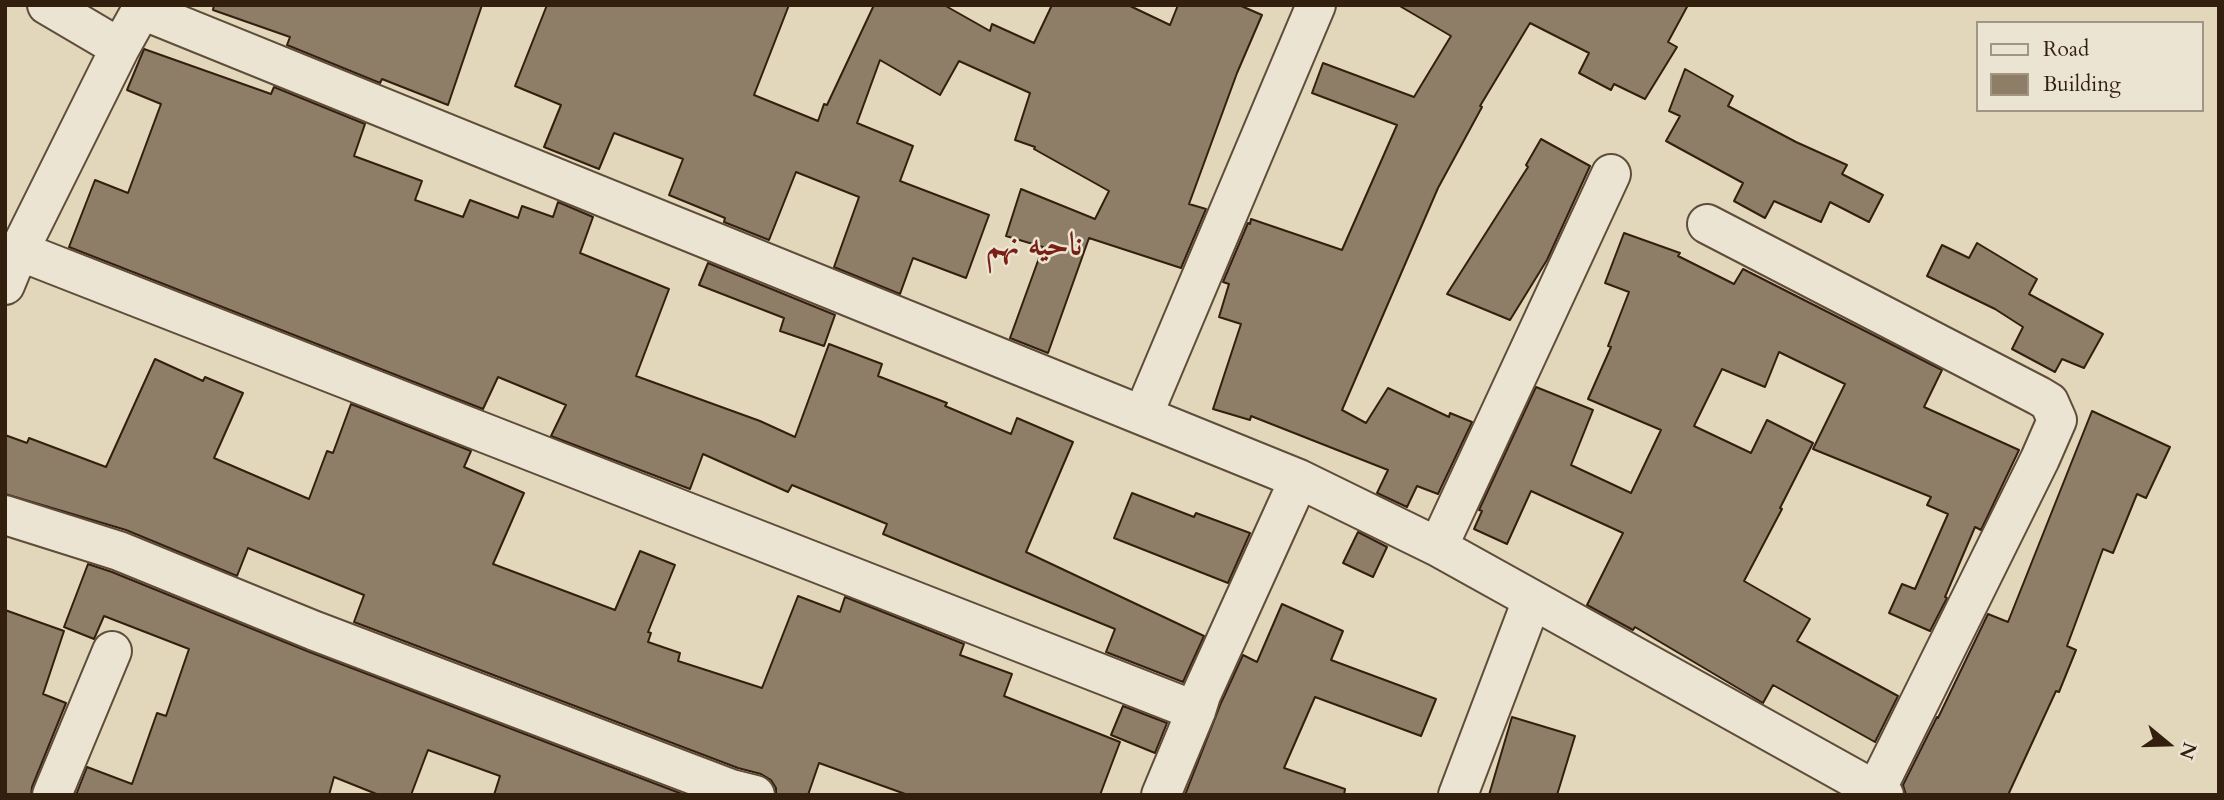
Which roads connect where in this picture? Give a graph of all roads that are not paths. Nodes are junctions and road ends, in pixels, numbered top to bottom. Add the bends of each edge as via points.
1 (47, 5) edge
2 (1316, 5) edge
3 (143, 7) edge
4 (120, 48) junction
5 (1611, 174) dead end
6 (1707, 224) dead end
7 (12, 268) edge
8 (1143, 415) junction
9 (1299, 479) junction
10 (5, 515) edge
11 (1438, 547) junction
12 (1532, 600) junction
13 (113, 650) dead end
14 (1196, 711) junction
15 (1880, 792) edge
16 (52, 795) edge
17 (755, 795) edge
18 (1161, 795) edge
19 (1458, 795) edge

1 - 4 street
2 - 8 street
3 - 4 street
3 - 8 street
4 - 7 street
5 - 11 street
6 - 15 street via 2039,396 2049,402 2057,420
7 - 14 street
8 - 9 street
9 - 11 street
9 - 14 street
10 - 17 street via 119,551 328,636
11 - 12 street
12 - 15 street
12 - 19 street
13 - 16 street
14 - 18 street

